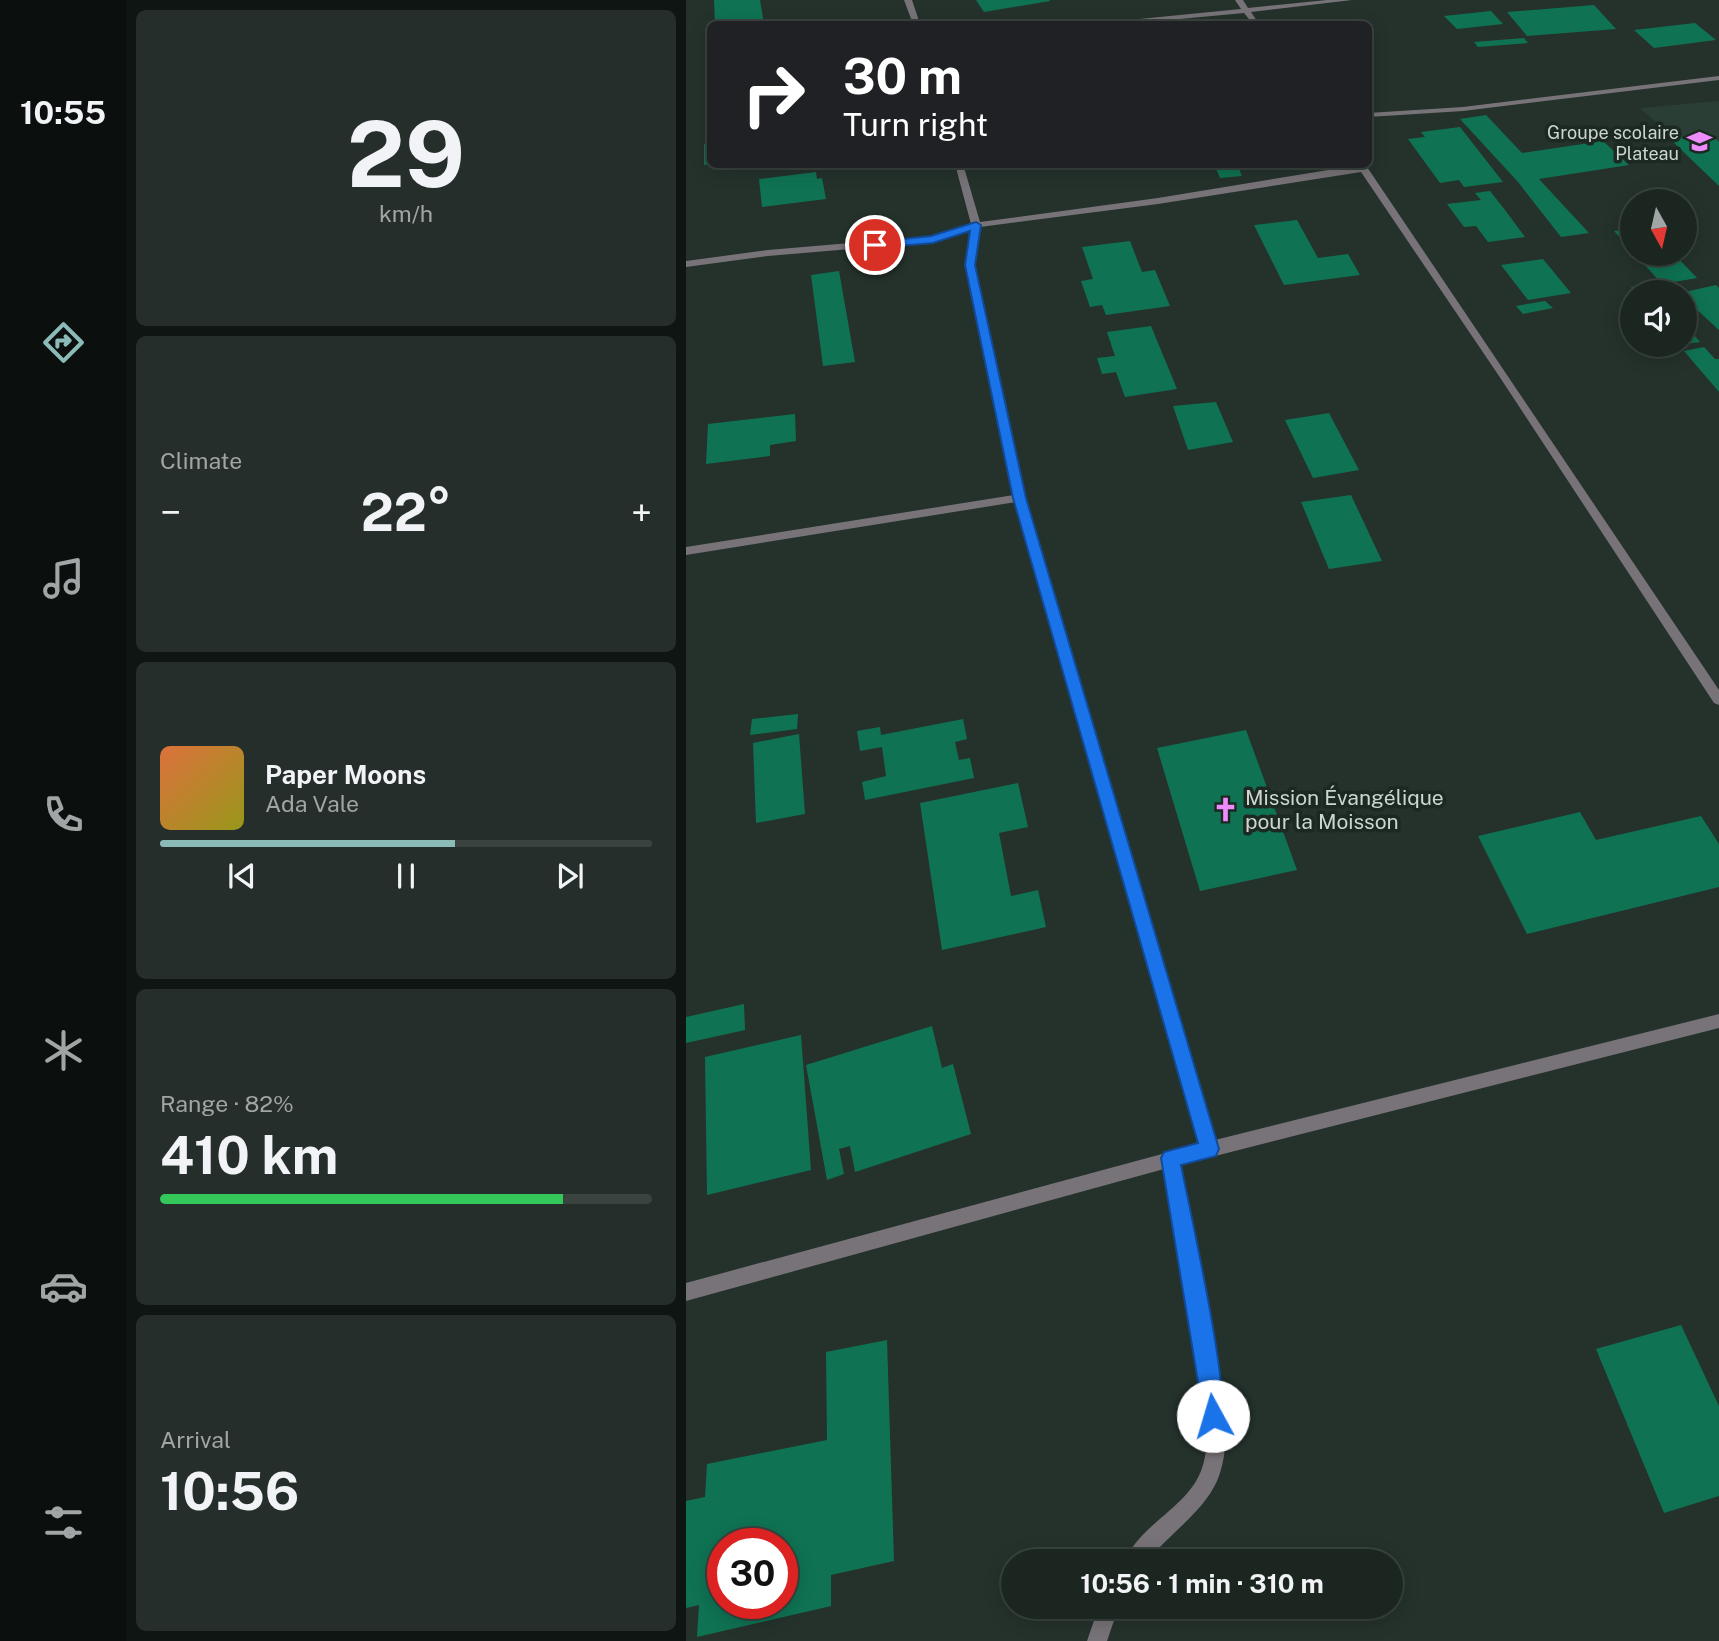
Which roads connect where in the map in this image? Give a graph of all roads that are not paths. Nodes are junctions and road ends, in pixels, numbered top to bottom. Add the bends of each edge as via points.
1 (908, 0) edge
2 (1239, 0) edge
3 (1348, 0) edge
4 (1246, 10) junction
5 (916, 21) edge
6 (1138, 21) edge
7 (1254, 21) edge
8 (1719, 78) edge
9 (1372, 115) edge
10 (960, 168) edge
11 (1355, 168) edge
12 (1362, 168) edge
13 (976, 225) junction
14 (686, 264) edge
15 (1020, 498) junction
16 (686, 551) edge
17 (1719, 700) edge
18 (1719, 1021) edge
19 (1209, 1149) junction
20 (1171, 1158) junction
21 (686, 1292) edge
22 (1143, 1549) edge
23 (1105, 1619) edge
24 (1097, 1641) edge

1 - 5 street
2 - 4 street
3 - 4 street
4 - 6 street
4 - 7 street
8 - 9 street via 1488,106
10 - 13 street
11 - 13 street
12 - 17 street
13 - 14 street via 933,239
13 - 15 street via 970,265
15 - 16 street
15 - 19 street
18 - 19 street
19 - 20 street
20 - 21 street
20 - 22 street via 1209,1372 1215,1439 1209,1476 1185,1509
23 - 24 street

